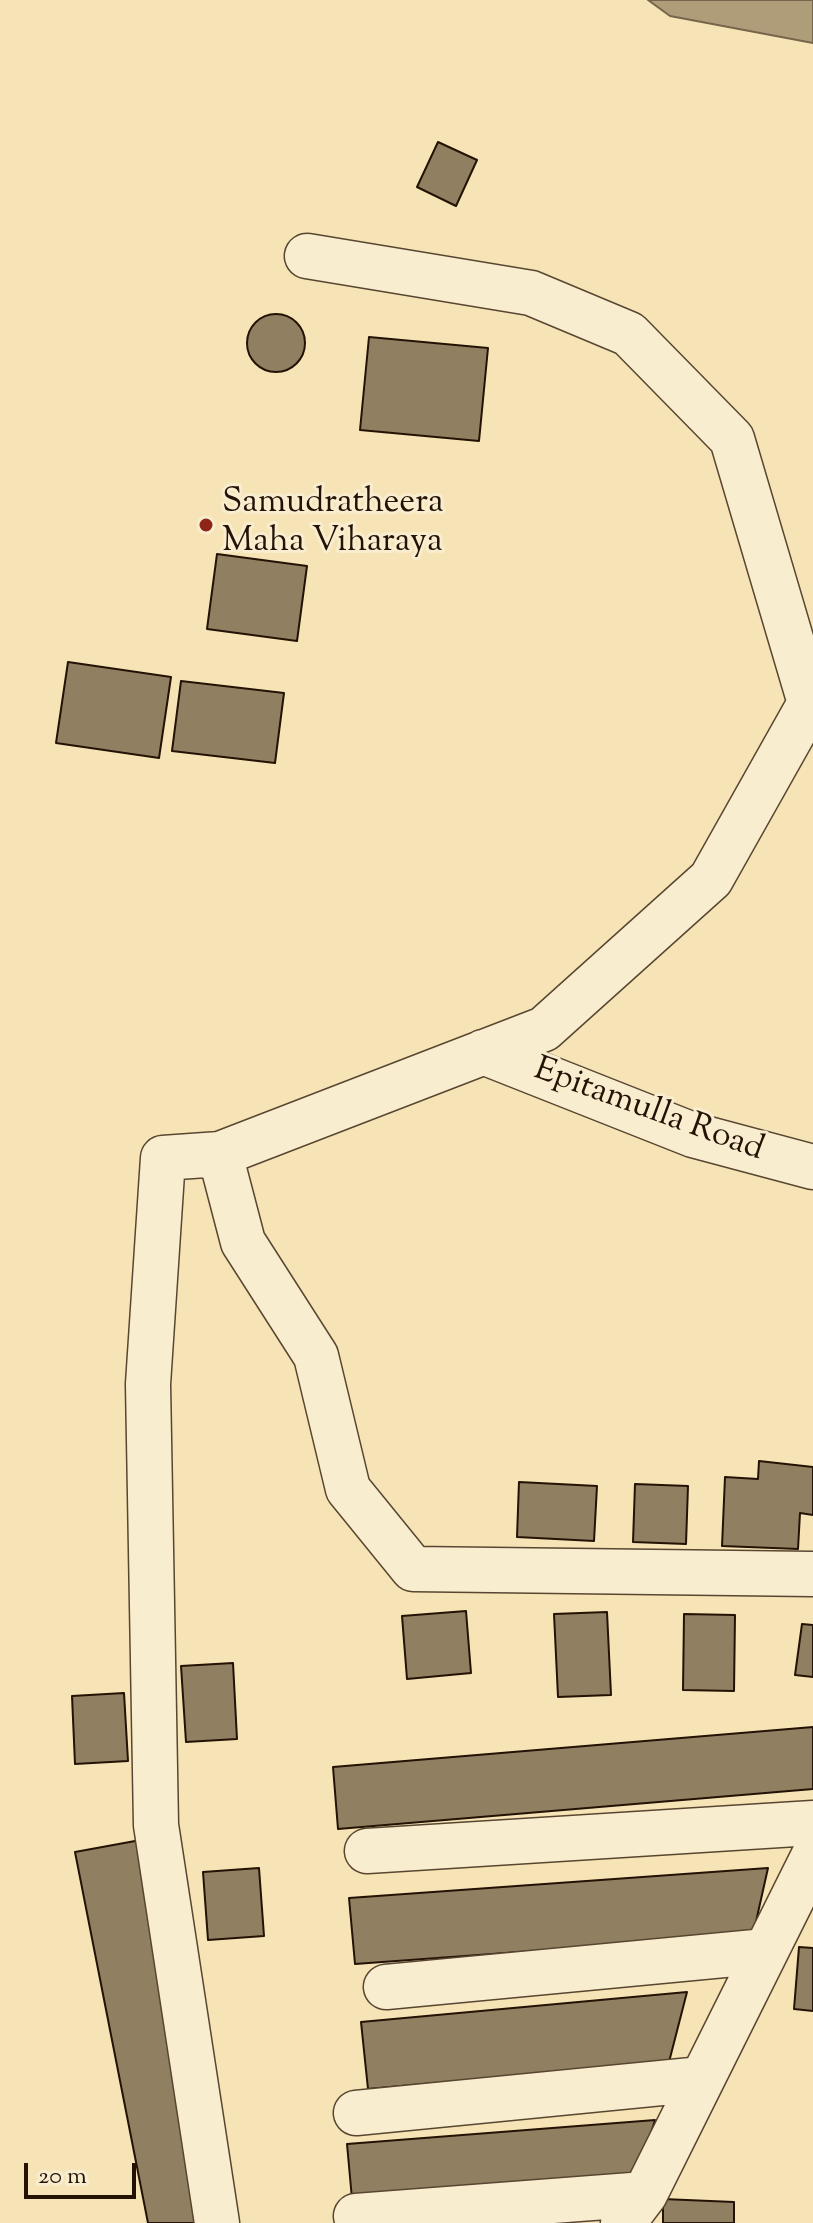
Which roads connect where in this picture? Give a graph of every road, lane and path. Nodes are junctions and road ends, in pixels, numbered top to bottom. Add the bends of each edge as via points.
1 (307, 256) dead end
2 (483, 1052) junction
3 (220, 1154) junction
4 (813, 1167) edge
5 (813, 1574) edge
6 (813, 1823) edge
7 (367, 1851) dead end
8 (813, 1857) edge
9 (766, 1951) junction
10 (386, 1987) dead end
11 (702, 2079) junction
12 (356, 2113) dead end
13 (634, 2208) edge
14 (356, 2216) dead end
15 (217, 2223) edge

1 - 2 street via 531,293 629,334 732,439 810,703 711,879 544,1029
2 - 3 street
2 - 4 street, Epitamulla Road via 693,1135
3 - 5 street via 243,1242 316,1356 348,1489 413,1569
3 - 15 street via 163,1158 148,1384 156,1825
6 - 7 street
8 - 9 street
9 - 10 street
9 - 11 street
11 - 12 street
11 - 13 street
13 - 14 street

